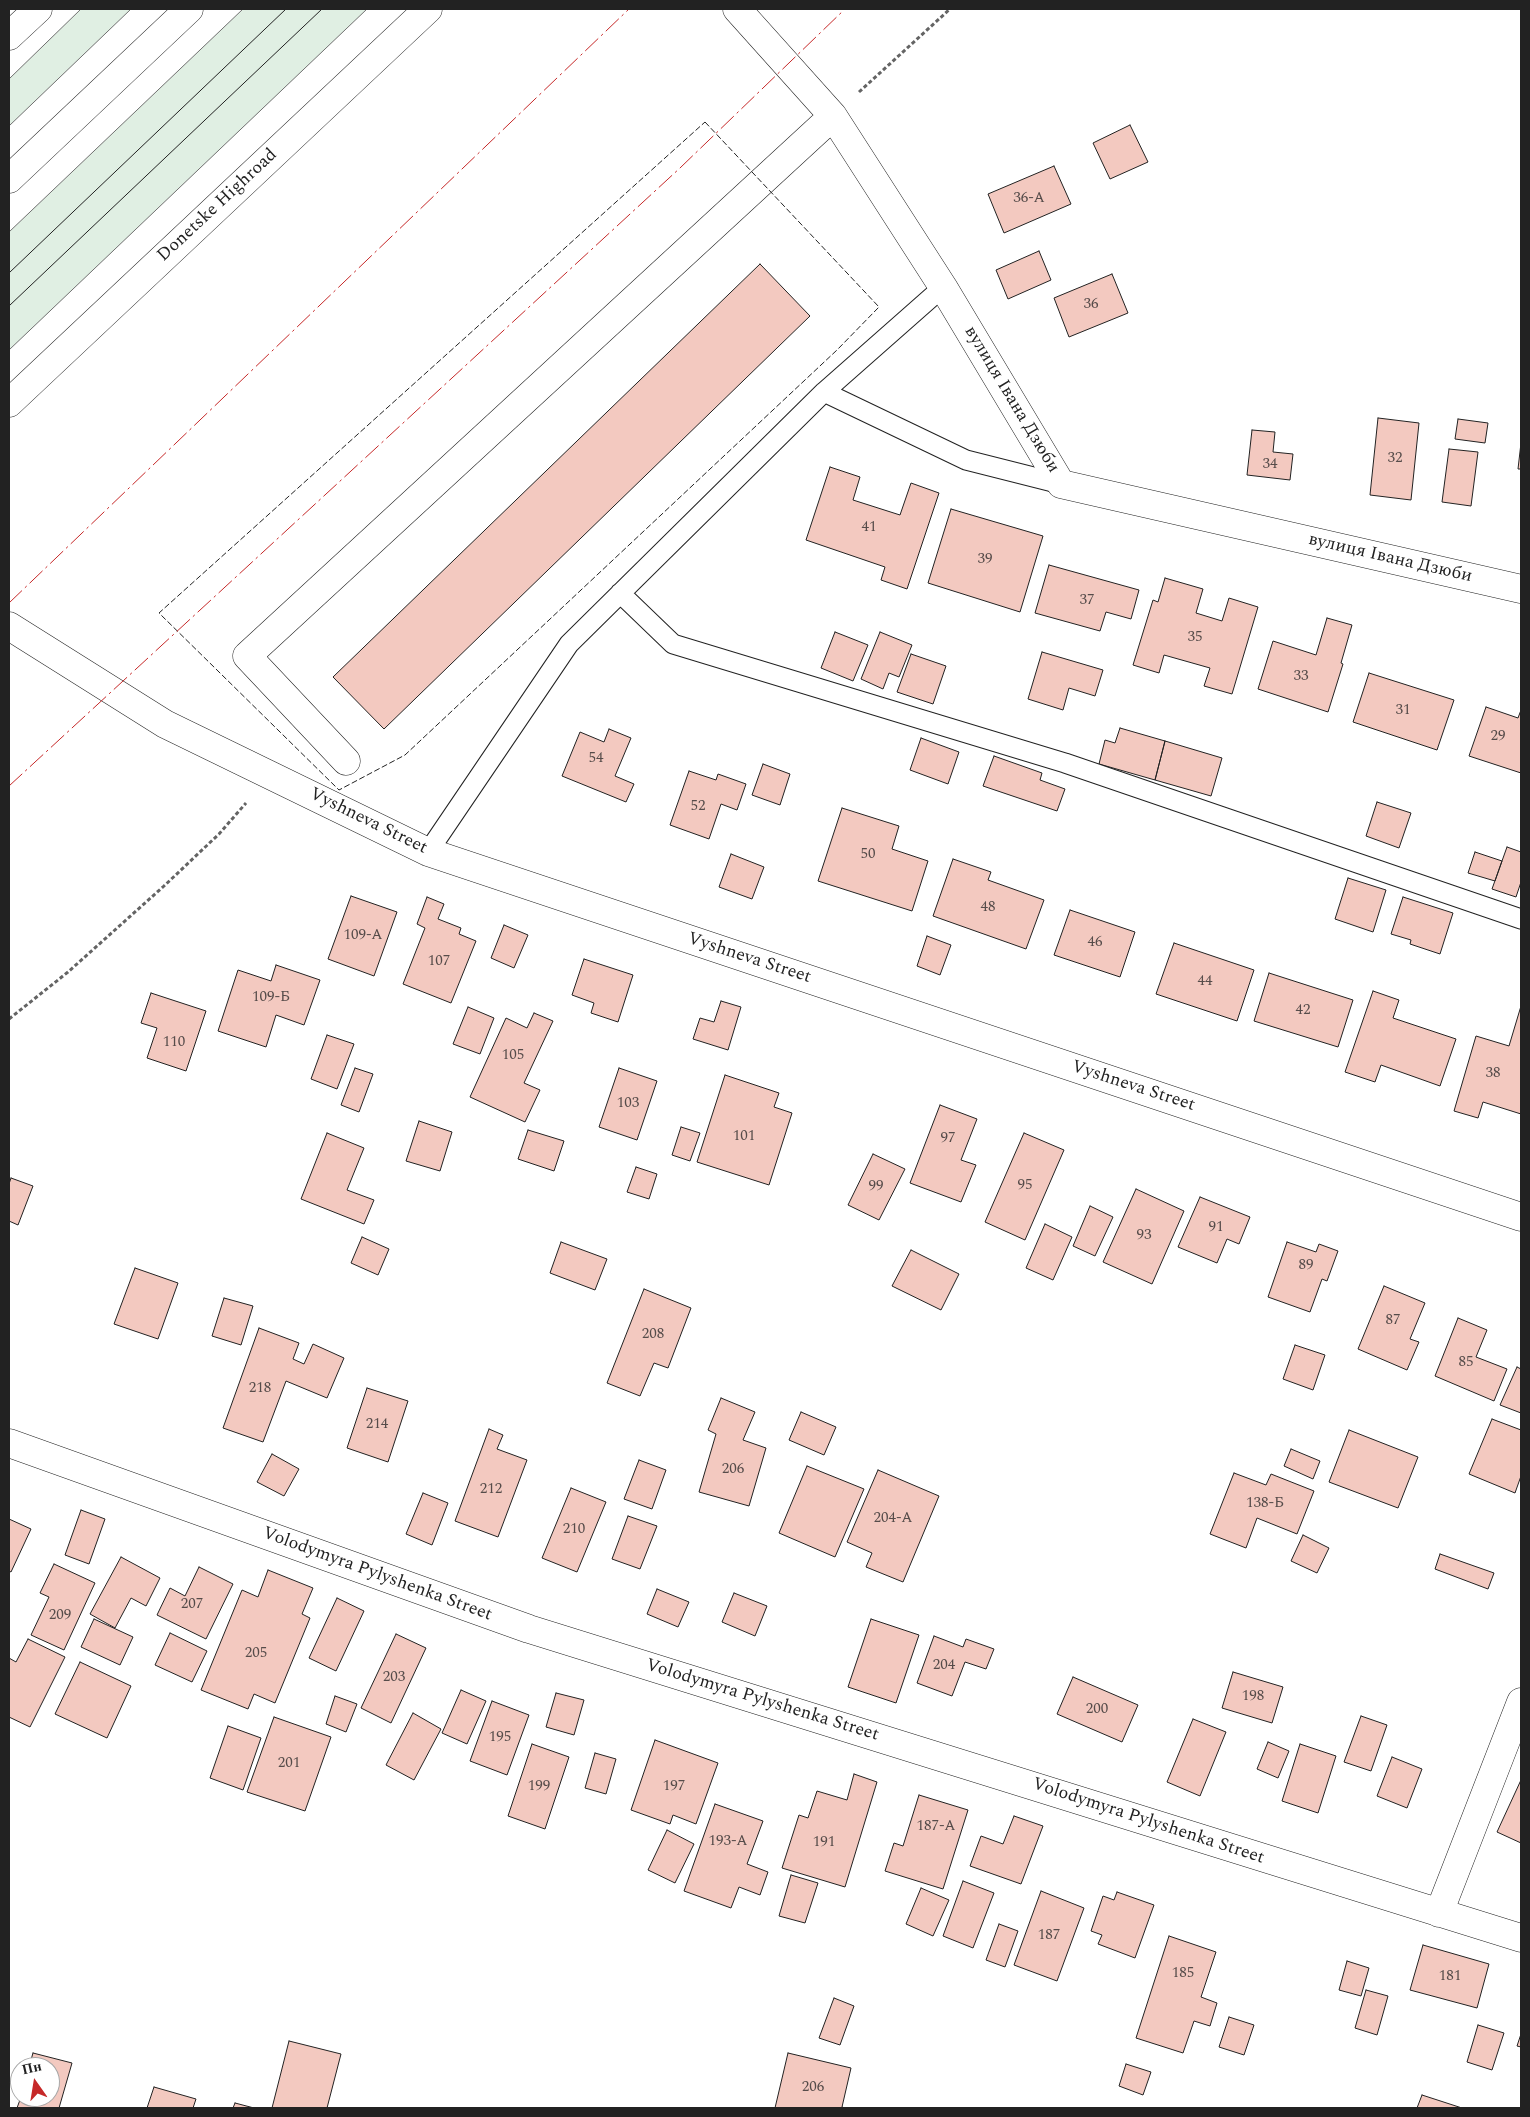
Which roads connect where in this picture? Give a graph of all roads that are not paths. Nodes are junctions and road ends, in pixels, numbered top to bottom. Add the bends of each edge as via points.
1 (38, 9) edge
2 (189, 9) edge
3 (428, 9) edge
4 (737, 9) edge
5 (9, 36) edge
6 (833, 116) junction
7 (9, 179) edge
8 (943, 287) junction
9 (824, 392) junction
10 (9, 403) edge
11 (1061, 484) junction
12 (1521, 589) edge
13 (620, 593) junction
14 (9, 626) edge
15 (346, 761) dead end
16 (428, 852) junction
17 (1521, 919) edge
18 (1521, 1216) edge
19 (9, 1444) edge
20 (1521, 1702) edge
21 (1439, 1913) junction
22 (1521, 1938) edge

1 - 5 main road
2 - 7 main road
3 - 10 main road, Donetske Highroad
4 - 6 main road, вулиця Івана Дзюби
6 - 8 main road, вулиця Івана Дзюби
6 - 15 main road via 247,656
8 - 9 lane
8 - 11 main road, вулиця Івана Дзюби
9 - 11 lane via 966,460
9 - 13 lane
11 - 12 main road, вулиця Івана Дзюби
13 - 16 lane via 569,644
13 - 17 lane via 673,644 1065,763
14 - 16 main road, Vyshneva Street via 165,724
16 - 18 main road, Vyshneva Street
19 - 21 main road, Volodymyra Pylyshenka Street via 528,1629
20 - 21 main road
21 - 22 main road, Volodymyra Pylyshenka Street

